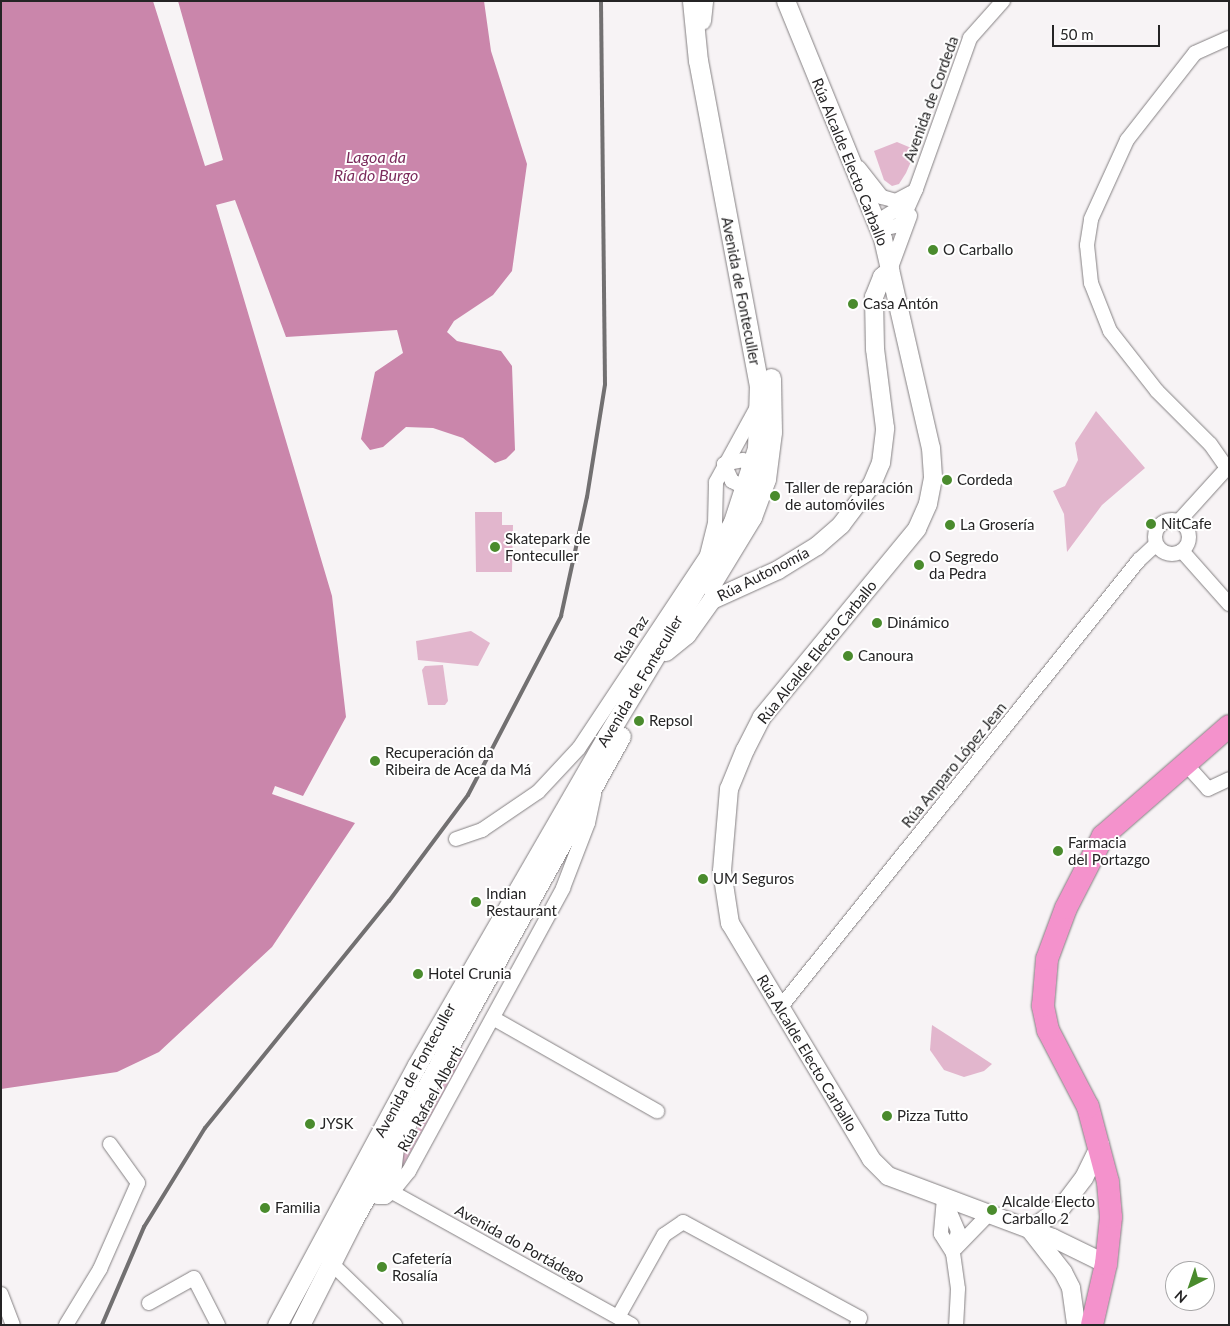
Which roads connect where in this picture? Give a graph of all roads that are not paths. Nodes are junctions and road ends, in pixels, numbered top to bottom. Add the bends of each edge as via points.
1 (692, 1) edge
2 (703, 1) edge
3 (786, 1) edge
4 (796, 1) edge
5 (1003, 1) edge
6 (800, 38) junction
7 (1229, 38) edge
8 (846, 149) junction
9 (916, 189) junction
10 (876, 222) junction
11 (890, 270) junction
12 (765, 408) junction
13 (724, 464) junction
14 (754, 467) junction
15 (744, 487) junction
16 (1179, 522) junction
17 (1156, 544) junction
18 (1182, 551) junction
19 (732, 553) junction
20 (1229, 604) edge
21 (666, 652) junction
22 (1229, 726) edge
23 (1184, 762) junction
24 (1229, 778) edge
25 (596, 782) junction
26 (456, 839) dead end
27 (547, 872) junction
28 (563, 888) junction
29 (467, 978) junction
30 (780, 1009) junction
31 (493, 1018) junction
32 (417, 1065) junction
33 (656, 1111) dead end
34 (399, 1138) junction
35 (110, 1144) dead end
36 (1100, 1145) junction
37 (373, 1184) junction
38 (392, 1192) junction
39 (944, 1198) junction
40 (988, 1215) junction
41 (1030, 1230) junction
42 (953, 1253) junction
43 (329, 1261) junction
44 (1106, 1264) junction
45 (1, 1294) edge
46 (149, 1303) dead end
47 (289, 1303) junction
48 (618, 1317) junction
49 (13, 1325) edge
50 (66, 1325) edge
51 (218, 1325) edge
52 (278, 1325) edge
53 (300, 1325) edge
54 (395, 1325) edge
55 (632, 1325) edge
56 (857, 1325) edge
57 (956, 1325) edge
58 (1076, 1325) edge
59 (1092, 1325) edge

1 - 12 main road, Avenida de Fonteculler via 698,60
2 - 12 main road, Avenida de Fonteculler via 702,21 730,181 767,356
3 - 6 street, Rúa Alcalde Electo Carballo
4 - 6 street
5 - 9 street, Avenida de Cordeda via 970,38
6 - 8 street, Rúa Alcalde Electo Carballo
7 - 16 street via 1195,53 1127,140 1106,178 1091,219 1087,246 1091,283 1110,330 1157,391 1210,444 1227,468
8 - 9 street via 882,197 896,201
8 - 10 street, Rúa Alcalde Electo Carballo
9 - 10 street, Avenida de Cordeda via 902,206
9 - 11 street, Avenida de Cordeda
10 - 11 street, Rúa Alcalde Electo Carballo
11 - 21 street, Rúa Autonomía via 882,277 874,297 875,349 885,428 881,463 872,484 841,525 817,546 778,570 712,600 687,635
11 - 30 street, Rúa Alcalde Electo Carballo via 931,448 933,478 928,504 917,529 762,716 729,789 722,871 730,923
12 - 13 street, Rúa Paz
12 - 14 main road, Avenida de Fonteculler
12 - 19 main road, Avenida de Fonteculler via 766,479 752,517
13 - 14 street via 743,460
13 - 15 street via 732,481
13 - 26 street, Rúa Paz via 716,482 715,524 707,556 579,748 538,792 482,830
14 - 15 main road, Avenida de Fonteculler
14 - 19 street via 759,474
15 - 29 main road, Avenida de Fonteculler via 733,522 698,585
16 - 17 street via 1165,521 1160,525
16 - 18 street via 1186,528 1189,538
17 - 18 street via 1165,552
17 - 30 street, Rúa Amparo López Jean via 1133,568
18 - 20 street
19 - 21 main road, Avenida de Fonteculler
21 - 25 main road, Avenida de Fonteculler
22 - 23 highway
23 - 24 street via 1208,789
23 - 36 highway via 1103,836 1066,908 1047,959 1042,1006 1048,1030 1081,1089
25 - 27 main road, Avenida de Fonteculler
25 - 28 street, Rúa Rafael Alberti via 588,823
27 - 28 street
27 - 29 main road via 532,886
27 - 34 main road, Avenida de Fonteculler
28 - 31 street, Rúa Rafael Alberti
29 - 32 main road, Avenida de Fonteculler
30 - 39 street, Rúa Alcalde Electo Carballo via 871,1158 888,1176
31 - 33 street
31 - 38 street, Rúa Rafael Alberti via 409,1171
32 - 37 street via 416,1086
32 - 47 main road, Avenida de Fonteculler
34 - 37 main road, Avenida de Fonteculler
34 - 38 street
35 - 50 street via 138,1183 100,1269
36 - 41 street via 1084,1178 1062,1206
36 - 44 highway via 1111,1217
37 - 38 street, Avenida do Portádego via 386,1182
37 - 43 street, Avenida de Fonteculler
37 - 43 main road, Avenida de Fonteculler
38 - 48 street, Avenida do Portádego
39 - 40 street, Rúa Alcalde Electo Carballo
39 - 42 street via 958,1231
40 - 41 street, Rúa Alcalde Electo Carballo
40 - 42 street
41 - 44 street, Rúa Alcalde Electo Carballo
41 - 58 street via 1063,1272 1071,1288
42 - 57 street via 958,1289
43 - 47 street, Avenida de Fonteculler
43 - 53 main road, Avenida de Fonteculler
43 - 54 street
44 - 59 highway
45 - 49 street
46 - 51 street via 194,1278
47 - 52 main road, Avenida de Fonteculler
48 - 55 street, Avenida do Portádego
48 - 56 street via 664,1234 683,1222 860,1318

